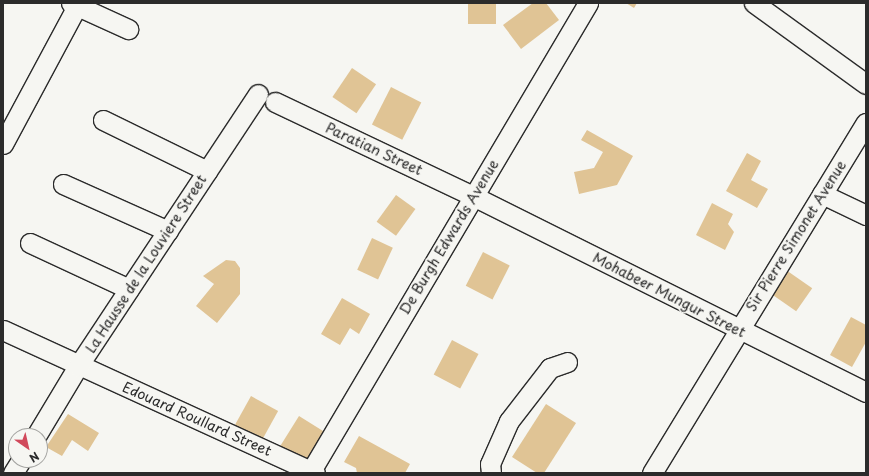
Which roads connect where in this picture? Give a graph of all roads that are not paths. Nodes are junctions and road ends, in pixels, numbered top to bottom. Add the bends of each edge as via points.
1 (588, 3) edge
2 (754, 3) edge
3 (74, 5) edge
4 (128, 29) dead end
5 (866, 84) edge
6 (266, 98) joint
7 (103, 120) dead end
8 (866, 123) edge
9 (3, 144) edge
10 (207, 171) junction
11 (63, 184) dead end
12 (822, 194) junction
13 (473, 196) junction
14 (866, 215) edge
15 (168, 231) junction
16 (30, 243) dead end
17 (129, 289) junction
18 (3, 330) edge
19 (738, 330) junction
20 (567, 362) dead end
21 (78, 366) junction
22 (866, 392) edge
23 (41, 428) edge
24 (313, 472) edge
25 (491, 473) edge
26 (652, 473) edge

1 - 13 street, De Burgh Edwards Avenue
2 - 5 street
3 - 4 street
3 - 9 street
6 - 10 street, La Hausse de la Louviere Street
6 - 13 street, Paratian Street
7 - 10 street
8 - 12 street, Sir Pierre Simonet Avenue
10 - 15 street, La Hausse de la Louviere Street
11 - 15 street
12 - 14 street
12 - 19 street, Sir Pierre Simonet Avenue
13 - 19 street, Mohabeer Mungur Street
13 - 24 street, De Burgh Edwards Avenue
15 - 17 street, La Hausse de la Louviere Street
16 - 17 street
17 - 21 street, La Hausse de la Louviere Street
18 - 21 street, Edouard Roullard Street
19 - 22 street, Mohabeer Mungur Street
19 - 26 street, Sir Pierre Simonet Avenue
20 - 25 street via 550,368 509,421 490,464
21 - 23 street, La Hausse de la Louviere Street
21 - 24 street, Edouard Roullard Street

